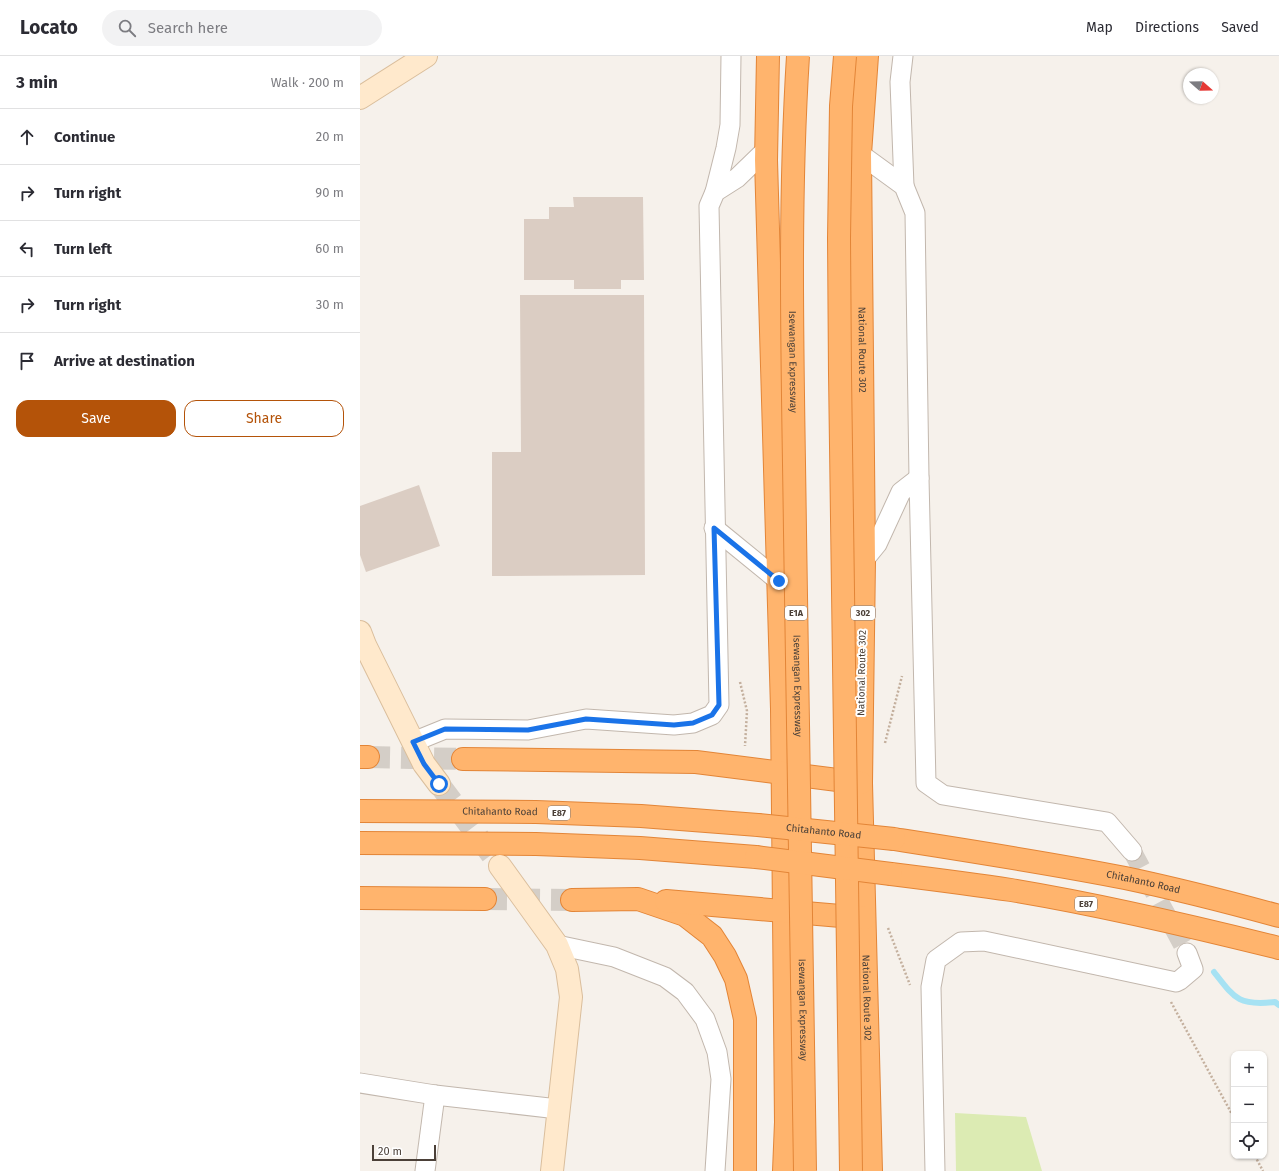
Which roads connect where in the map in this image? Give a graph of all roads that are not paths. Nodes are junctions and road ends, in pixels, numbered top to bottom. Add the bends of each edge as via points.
1 (426, 56) edge
2 (731, 56) edge
3 (768, 56) edge
4 (798, 56) edge
5 (845, 56) edge
6 (867, 56) edge
7 (903, 56) edge
8 (360, 98) edge
9 (767, 149) junction
10 (860, 154) junction
11 (904, 186) junction
12 (715, 192) junction
13 (919, 478) junction
14 (714, 528) junction
15 (864, 560) junction
16 (779, 581) junction
17 (360, 632) edge
18 (413, 742) junction
19 (463, 759) tunnel mouth
20 (783, 773) junction
21 (861, 783) junction
22 (439, 784) tunnel mouth
23 (360, 811) edge
24 (360, 843) edge
25 (1132, 851) tunnel mouth
26 (500, 866) tunnel mouth
27 (360, 898) edge
28 (485, 899) tunnel mouth
29 (638, 899) junction
30 (572, 900) tunnel mouth
31 (784, 912) junction
32 (1279, 916) edge
33 (864, 918) junction
34 (557, 945) junction
35 (1279, 948) edge
36 (1187, 953) tunnel mouth
37 (868, 1053) junction
38 (360, 1084) edge
39 (434, 1096) junction
40 (558, 1109) junction
41 (425, 1171) edge
42 (552, 1171) edge
43 (715, 1171) edge
44 (745, 1171) edge
45 (784, 1171) edge
46 (805, 1171) edge
47 (851, 1171) edge
48 (871, 1171) edge
49 (885, 1171) edge
50 (936, 1171) edge

1 - 8 street
2 - 12 street via 730,125
3 - 9 highway
4 - 46 highway, Isewangan Expressway / E1A, bridge via 794,114 792,242
5 - 47 highway, bridge via 841,106 839,238
6 - 10 highway, National Route 302 / 302
7 - 11 street via 900,82
9 - 12 street via 737,178
9 - 16 highway
10 - 11 street
10 - 15 highway, National Route 302 / 302
11 - 13 street via 915,213
12 - 14 street via 709,206
13 - 15 street via 901,492 877,544
13 - 25 street via 926,783 943,795 1107,822
14 - 16 street
14 - 18 street via 719,705 712,715 693,723 674,725 586,719 528,730 445,729
15 - 21 highway, National Route 302 / 302
16 - 20 highway
17 - 18 street
18 - 22 street via 424,764
19 - 20 highway via 696,762
20 - 21 highway
20 - 31 highway
21 - 33 highway, National Route 302 / 302
23 - 32 highway, Chitahanto Road / E87, bridge via 551,812 641,816 894,839 1126,878
24 - 35 highway, E87, bridge via 536,844 640,848 756,857 1012,890 1119,911
26 - 34 street
27 - 28 highway
29 - 30 highway
29 - 31 highway
29 - 44 highway via 685,915 712,936 736,979 745,1019
31 - 33 highway
31 - 45 highway
33 - 37 highway, National Route 302 / 302
34 - 40 street via 567,969 571,997
34 - 43 street via 614,957 665,978 686,992 705,1019 717,1052 721,1079
36 - 50 street via 1193,969 1176,982 984,940 961,942 936,960 931,987
37 - 48 highway, National Route 302 / 302
37 - 49 highway
38 - 39 street
39 - 40 street
39 - 41 street
40 - 42 street

